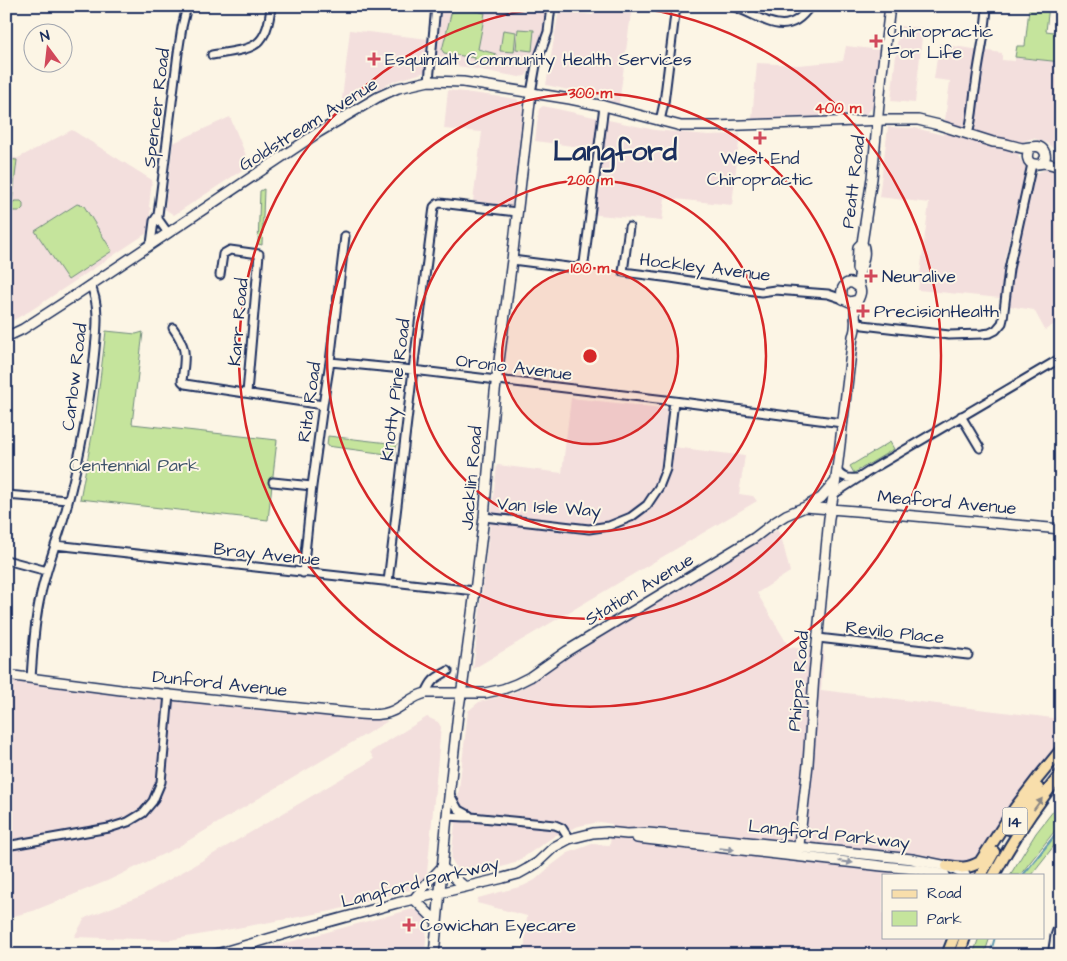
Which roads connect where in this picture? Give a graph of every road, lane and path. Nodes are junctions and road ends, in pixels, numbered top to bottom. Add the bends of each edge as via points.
1 (187, 6) edge
2 (270, 6) edge
3 (436, 6) edge
4 (551, 6) edge
5 (676, 6) edge
6 (732, 6) edge
7 (810, 6) edge
8 (890, 6) edge
9 (987, 6) edge
10 (212, 55) dead end
11 (429, 81) junction
12 (531, 93) junction
13 (604, 106) junction
14 (877, 120) junction
15 (660, 121) junction
16 (968, 134) junction
17 (1036, 159) junction
18 (1061, 161) edge
19 (1061, 167) edge
20 (518, 212) junction
21 (158, 215) junction
22 (629, 227) dead end
23 (168, 233) junction
24 (345, 236) dead end
25 (862, 243) junction
26 (151, 244) junction
27 (512, 260) junction
28 (220, 276) dead end
29 (90, 285) junction
30 (845, 285) junction
31 (860, 289) junction
32 (828, 294) junction
33 (845, 300) junction
34 (857, 300) junction
35 (856, 327) junction
36 (173, 328) dead end
37 (6, 337) edge
38 (1061, 358) edge
39 (330, 362) junction
40 (412, 370) junction
41 (497, 381) junction
42 (247, 393) junction
43 (674, 401) junction
44 (323, 405) junction
45 (961, 416) junction
46 (842, 424) junction
47 (980, 448) dead end
48 (837, 470) junction
49 (856, 478) junction
50 (273, 482) dead end
51 (835, 482) junction
52 (312, 486) junction
53 (834, 494) junction
54 (6, 495) edge
55 (68, 500) junction
56 (805, 507) junction
57 (831, 509) junction
58 (484, 516) junction
59 (1061, 529) edge
60 (55, 545) junction
61 (6, 560) edge
62 (47, 571) junction
63 (303, 573) junction
64 (388, 582) junction
65 (475, 591) junction
66 (818, 638) junction
67 (968, 655) dead end
68 (448, 671) dead end
69 (6, 675) edge
70 (31, 678) junction
71 (426, 693) junction
72 (461, 693) junction
73 (169, 694) junction
74 (1061, 750) edge
75 (1061, 760) edge
76 (1061, 774) edge
77 (449, 793) junction
78 (447, 816) junction
79 (472, 817) junction
80 (569, 839) junction
81 (6, 846) edge
82 (799, 852) junction
83 (442, 867) junction
84 (946, 873) edge
85 (982, 874) edge
86 (995, 874) edge
87 (465, 888) junction
88 (439, 893) junction
89 (414, 899) junction
90 (1061, 919) edge
91 (436, 921) junction
92 (954, 938) edge
93 (965, 938) edge
94 (213, 955) edge
95 (434, 955) edge
96 (947, 955) edge
97 (959, 955) edge
98 (1052, 955) edge

1 - 21 street, Spencer Road
2 - 10 street via 263,38 253,47
3 - 11 street
4 - 12 street, Jacklin Road via 548,32 536,65
5 - 15 street
6 - 7 street via 778,25 799,20
8 - 14 main road, Peatt Road
9 - 16 street
11 - 12 main road, Goldstream Avenue via 463,82
11 - 23 main road, Goldstream Avenue via 398,88 358,108
12 - 13 main road, Goldstream Avenue
12 - 20 main road, Jacklin Road
13 - 15 main road, Goldstream Avenue
13 - 27 street via 584,263 576,268
14 - 15 main road, Goldstream Avenue via 699,127
14 - 16 main road, Goldstream Avenue via 925,121
14 - 25 main road, Peatt Road
16 - 17 main road, Goldstream Avenue
17 - 18 main road, Goldstream Avenue
17 - 19 main road, Goldstream Avenue
17 - 35 street via 1013,250 1002,324 996,330 984,334 953,335
20 - 27 main road, Jacklin Road
20 - 40 street, Knotty Pine Road via 437,204 433,211
21 - 23 street
21 - 26 street, Spencer Road via 154,220
22 - 32 street, Hockley Avenue via 623,272 761,292
23 - 26 main road, Goldstream Avenue
24 - 39 street, Rita Road
25 - 30 main road, Peatt Road via 858,248 856,272
25 - 31 main road, Peatt Road via 865,248 859,276
26 - 29 main road, Goldstream Avenue
27 - 41 main road, Jacklin Road
28 - 42 street, Karr Road via 223,254 230,250 259,254
29 - 37 main road, Goldstream Avenue
29 - 55 street, Carlow Road via 95,293 96,320 93,372 86,422
30 - 31 main road via 855,284
30 - 32 street
30 - 33 main road, Peatt Road via 841,294
31 - 34 main road, Peatt Road
32 - 33 street, Hockley Avenue
33 - 34 main road
33 - 35 main road, Peatt Road via 851,312 851,331
34 - 35 main road, Peatt Road
35 - 46 main road, Peatt Road
36 - 42 street via 181,339 185,354 182,380 185,384
38 - 45 street
39 - 40 street, Orono Avenue
39 - 44 street, Rita Road
40 - 41 street, Orono Avenue
40 - 64 street, Knotty Pine Road
41 - 43 street, Orono Avenue
41 - 58 main road, Jacklin Road
42 - 44 street
43 - 46 street, Orono Avenue
43 - 58 street, Van Isle Way via 666,469 647,505 631,517 609,526 589,529
44 - 52 street, Rita Road
45 - 47 street
45 - 49 street
46 - 48 main road, Peatt Road
48 - 49 street via 846,478
48 - 51 main road, Peatt Road
49 - 53 street
50 - 52 street
51 - 53 main road, Peatt Road
51 - 56 main road via 821,498
52 - 63 street, Rita Road
53 - 57 main road, Peatt Road
54 - 55 street
55 - 60 street, Carlow Road
56 - 57 main road, Station Avenue
56 - 72 main road, Station Avenue via 781,518 523,681 485,693
57 - 59 main road, Meaford Avenue
57 - 66 main road, Phipps Road
58 - 65 main road, Jacklin Road
60 - 62 street, Carlow Road
60 - 63 street, Bray Avenue
61 - 62 street
62 - 70 street, Carlow Road via 40,599
63 - 64 street, Bray Avenue
64 - 65 street, Bray Avenue
65 - 72 main road, Jacklin Road
66 - 67 street, Revilo Place
66 - 82 main road, Phipps Road
68 - 71 street, Dunford Avenue via 431,682
69 - 70 main road, Dunford Avenue
70 - 73 main road, Dunford Avenue
71 - 72 main road, Dunford Avenue
71 - 73 main road, Dunford Avenue via 389,712 376,714
72 - 77 main road, Jacklin Road
73 - 81 street via 161,782 153,801 142,813 109,828
74 - 84 main road via 1015,808 980,862
75 - 85 main road, 14 via 1016,818
86 -> 76 main road, 14 via 1026,821
77 - 78 main road, Jacklin Road
77 - 79 street via 458,809
78 - 79 street
78 - 83 main road, Jacklin Road
79 - 80 street via 555,825 562,828
80 - 82 main road, Langford Parkway via 600,832 648,834
80 - 87 main road, Langford Parkway via 518,874
82 - 84 main road, Langford Parkway via 912,859
83 - 87 main road
83 - 88 main road, Jacklin Road
83 - 89 main road
87 - 88 main road, Langford Parkway
88 - 89 main road, Langford Parkway
88 - 91 main road, Jacklin Road
89 - 91 main road
89 - 94 main road, Langford Parkway
90 - 98 street
91 - 95 main road, Jacklin Road
92 - 96 main road
93 - 97 main road

